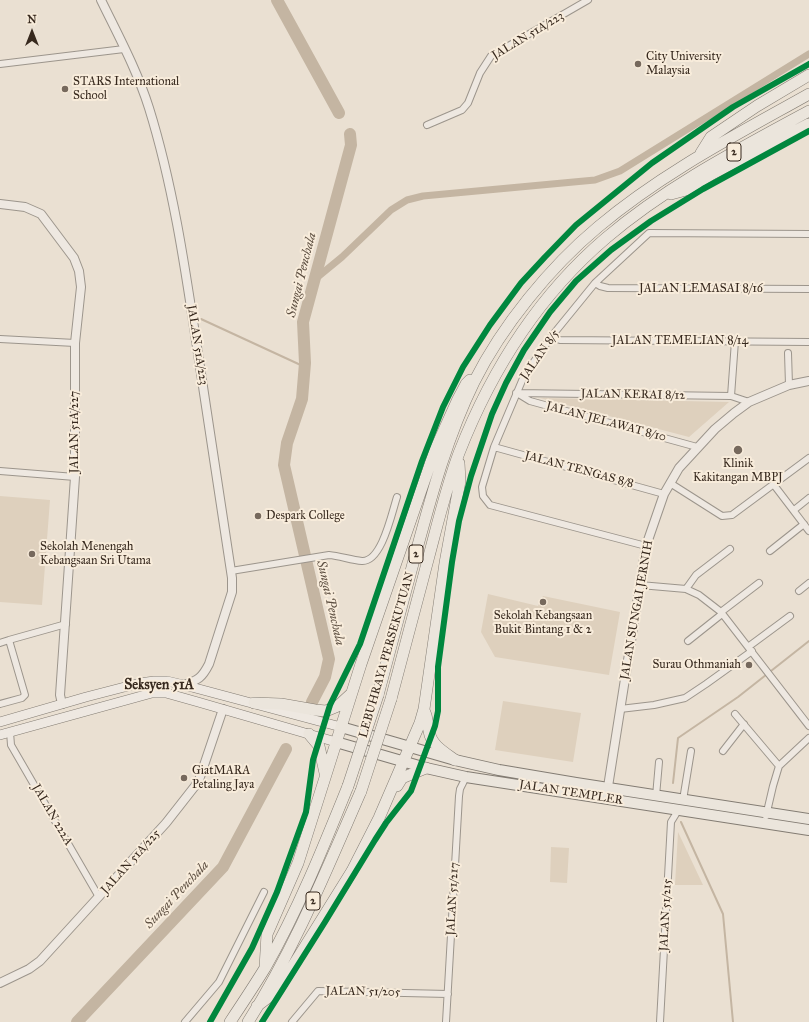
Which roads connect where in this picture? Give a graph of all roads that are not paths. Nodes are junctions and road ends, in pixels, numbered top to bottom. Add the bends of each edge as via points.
1 (101, 0) edge
2 (588, 0) edge
3 (124, 49) junction
4 (0, 64) edge
5 (809, 75) edge
6 (809, 94) edge
7 (809, 111) edge
8 (809, 124) edge
9 (427, 125) dead end
10 (700, 155) junction
11 (661, 197) junction
12 (0, 204) edge
13 (809, 234) edge
14 (595, 283) junction
15 (809, 289) edge
16 (551, 337) junction
17 (0, 339) edge
18 (735, 341) junction
19 (809, 342) edge
20 (75, 343) junction
21 (788, 353) dead end
22 (480, 372) junction
23 (809, 381) edge
24 (789, 385) junction
25 (516, 393) junction
26 (732, 396) junction
27 (749, 402) junction
28 (494, 447) junction
29 (697, 447) junction
30 (459, 454) junction
31 (809, 458) edge
32 (0, 471) edge
33 (75, 477) junction
34 (670, 483) junction
35 (774, 485) junction
36 (664, 494) junction
37 (397, 497) dead end
38 (809, 498) edge
39 (794, 510) junction
40 (804, 524) junction
41 (809, 531) edge
42 (646, 546) junction
43 (730, 548) dead end
44 (770, 551) dead end
45 (231, 571) junction
46 (759, 583) dead end
47 (809, 583) edge
48 (640, 585) junction
49 (686, 589) junction
50 (799, 591) dead end
51 (722, 613) junction
52 (790, 616) dead end
53 (66, 624) junction
54 (9, 640) junction
55 (688, 641) dead end
56 (0, 643) edge
57 (750, 649) junction
58 (184, 685) junction
59 (351, 693) junction
60 (254, 703) junction
61 (0, 704) edge
62 (62, 704) junction
63 (223, 709) junction
64 (424, 709) junction
65 (620, 709) junction
66 (735, 714) dead end
67 (0, 722) edge
68 (744, 724) junction
69 (809, 726) edge
70 (341, 727) junction
71 (10, 732) junction
72 (309, 734) junction
73 (0, 735) edge
74 (809, 738) edge
75 (336, 742) junction
76 (410, 747) junction
77 (691, 751) dead end
78 (724, 751) dead end
79 (455, 760) junction
80 (404, 762) junction
81 (659, 762) dead end
82 (779, 766) junction
83 (426, 768) junction
84 (325, 776) junction
85 (466, 777) junction
86 (607, 793) junction
87 (656, 796) junction
88 (681, 805) junction
89 (379, 818) junction
90 (766, 818) junction
91 (809, 819) edge
92 (809, 830) edge
93 (264, 892) dead end
94 (99, 897) junction
95 (265, 968) junction
96 (0, 983) edge
97 (448, 994) junction
98 (257, 1006) junction
99 (185, 1022) edge
100 (230, 1022) edge
101 (248, 1022) edge
102 (292, 1022) edge
103 (446, 1022) edge
104 (660, 1022) edge

1 - 3 street, JALAN 51A/223
2 - 9 street, JALAN 51A/223 via 492,56 480,73 468,103 462,110
3 - 4 street
3 - 45 street, JALAN 51A/223 via 149,108 174,210
5 - 10 highway via 711,137
6 - 10 highway, LEBUHRAYA PERSEKUTUAN / 2
7 - 11 highway, LEBUHRAYA PERSEKUTUAN / 2 via 709,166
8 - 11 highway via 686,190
10 - 22 highway, LEBUHRAYA PERSEKUTUAN / 2 via 611,216 574,248 528,299
11 - 30 highway, LEBUHRAYA PERSEKUTUAN / 2 via 606,238 571,271 540,306 500,367
12 - 20 street, JALAN 51A/227 via 25,207 41,214 74,258 81,287
13 - 14 street, JALAN 8/5 via 649,233
14 - 15 street, JALAN LEMASAI 8/16 via 608,288
14 - 16 street, JALAN 8/5
16 - 18 street, JALAN TEMELIAN 8/14 via 560,340
16 - 25 street, JALAN 8/5 via 524,376
17 - 20 street
18 - 19 street, JALAN TEMELIAN 8/14
18 - 26 street
20 - 33 street, JALAN 51A/227
21 - 24 street
22 - 59 highway via 466,384 435,450
22 - 95 highway, LEBUHRAYA PERSEKUTUAN / 2, bridge via 445,452 378,696 348,786 294,913
23 - 24 street, JALAN SUNGAI JERNIH
24 - 27 street, JALAN SUNGAI JERNIH
25 - 26 street, JALAN KERAI 8/12
25 - 28 street, JALAN 8/5
25 - 29 street, JALAN JELAWAT 8/10 via 530,401
26 - 27 street, JALAN KERAI 8/12
27 - 29 street, JALAN SUNGAI JERNIH
28 - 36 street, JALAN TENGAS 8/8
28 - 42 street, JALAN 8/5 via 482,486 483,496 490,505
29 - 34 street, JALAN SUNGAI JERNIH
30 - 64 highway via 460,480
30 - 98 highway, LEBUHRAYA PERSEKUTUAN / 2, bridge via 391,699 360,791 301,928
31 - 35 street
32 - 33 street
33 - 53 street, JALAN 51A/227
34 - 35 street via 722,516 732,515
34 - 36 street, JALAN SUNGAI JERNIH
35 - 39 street
36 - 42 street, JALAN SUNGAI JERNIH
37 - 45 street via 378,552 368,560 322,556
38 - 39 street
39 - 40 street
40 - 41 street
40 - 44 street
42 - 48 street, JALAN SUNGAI JERNIH
43 - 49 street via 696,575
45 - 58 street, JALAN 51A/223 via 232,592 209,664 203,675
46 - 51 street
47 - 50 street
48 - 49 street
48 - 65 street, JALAN SUNGAI JERNIH
49 - 51 street via 699,595
51 - 55 street
51 - 57 street
52 - 57 street
53 - 54 street
53 - 62 street, JALAN 51A/227 via 60,695
54 - 56 street
54 - 61 street via 25,695
57 - 65 street via 685,698
57 - 69 street
58 - 60 main road
58 - 62 main road via 167,681 147,682
59 - 60 highway via 338,706 326,711 293,705
59 - 70 highway
60 - 70 main road
62 - 67 main road
63 - 71 main road via 166,693 152,693
63 - 72 main road
63 - 94 street, JALAN 51A/225 via 195,786 166,823
64 - 76 highway
64 - 79 highway via 431,738 437,747
65 - 86 street, JALAN SUNGAI JERNIH
66 - 68 street
68 - 78 street
68 - 82 street
70 - 75 highway
70 - 76 main road, JALAN TEMPLER
71 - 73 main road
71 - 94 street, JALAN 222A via 11,745
72 - 75 main road
72 - 84 highway via 318,746
74 - 82 street
75 - 80 main road, JALAN TEMPLER
75 - 84 highway
76 - 79 main road, JALAN TEMPLER
76 - 80 highway
77 - 88 street, JALAN 51/215
79 - 86 main road, JALAN TEMPLER
80 - 83 main road, JALAN TEMPLER
80 - 89 highway
81 - 87 street
82 - 90 street
83 - 85 main road, JALAN TEMPLER
83 - 89 highway via 402,778
84 - 95 highway via 298,863 267,934
85 - 86 main road, JALAN TEMPLER
85 - 97 street, JALAN 51/217 via 459,796
86 - 87 main road, JALAN TEMPLER
86 - 88 main road, JALAN TEMPLER
87 - 88 main road, JALAN TEMPLER
88 - 90 main road, JALAN TEMPLER
88 - 104 street, JALAN 51/215 via 672,822
89 - 98 highway via 352,871 278,990
90 - 91 main road, JALAN TEMPLER
90 - 92 main road, JALAN TEMPLER
93 - 99 street via 219,982
94 - 96 street, JALAN 51A/225 via 35,966
95 - 100 highway, LEBUHRAYA PERSEKUTUAN / 2
97 - 102 street, JALAN 51/205 via 318,991
97 - 103 street, JALAN 51/217
98 - 101 highway, LEBUHRAYA PERSEKUTUAN / 2

